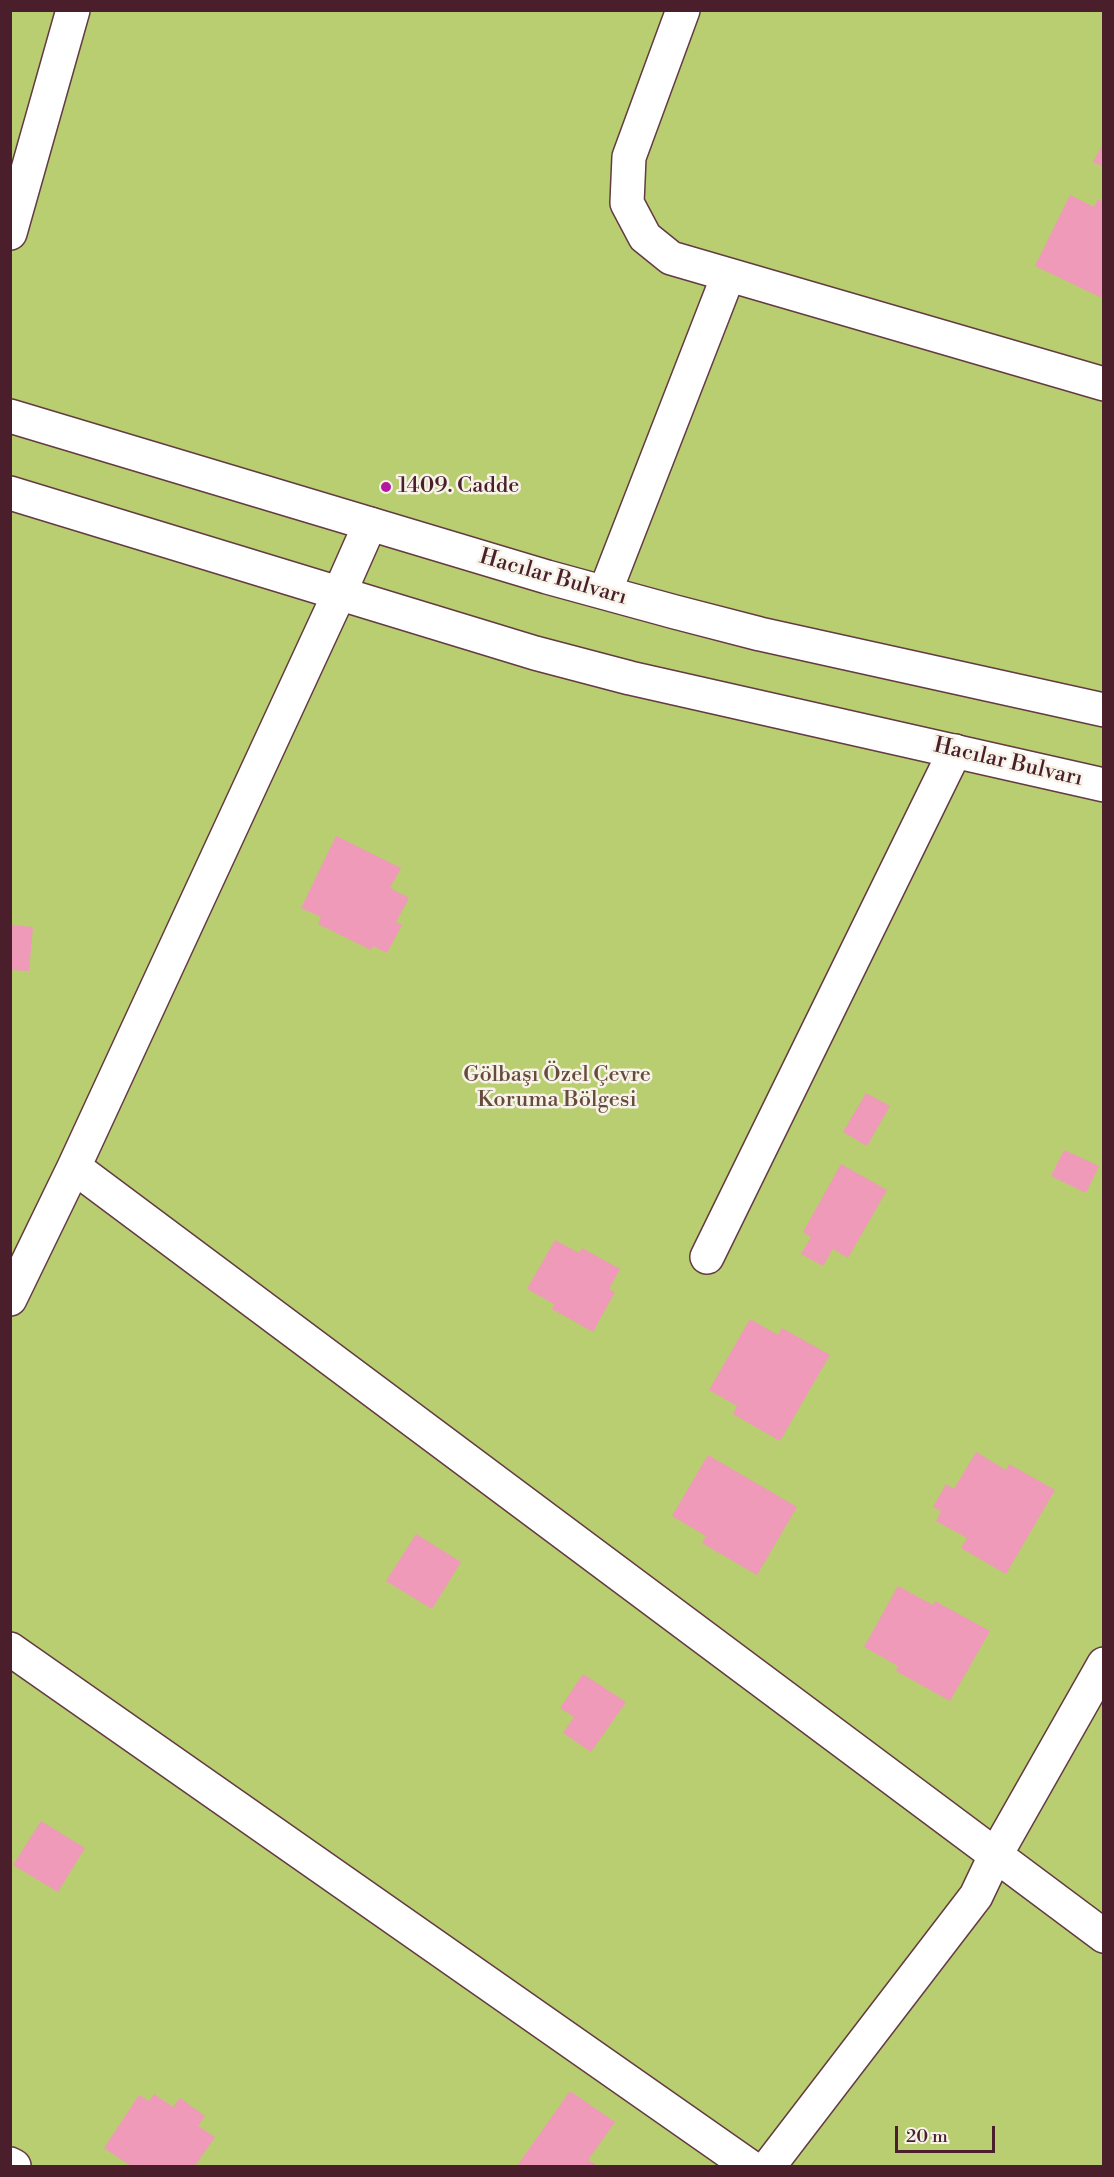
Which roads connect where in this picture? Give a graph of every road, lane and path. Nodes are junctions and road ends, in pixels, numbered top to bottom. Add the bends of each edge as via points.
1 (73, 10) edge
2 (683, 10) edge
3 (10, 233) edge
4 (728, 276) junction
5 (1104, 384) edge
6 (10, 416) edge
7 (10, 492) edge
8 (369, 524) junction
9 (605, 592) junction
10 (339, 594) junction
11 (1104, 710) edge
12 (955, 751) junction
13 (1104, 785) edge
14 (74, 1167) junction
15 (707, 1257) dead end
16 (10, 1299) edge
17 (10, 1649) edge
18 (1104, 1664) edge
19 (995, 1856) junction
20 (1104, 1936) edge
21 (749, 2166) edge
22 (769, 2166) edge

1 - 3 street
2 - 4 street via 629,157 627,203 645,237 671,258
4 - 5 street
4 - 9 street
6 - 8 street, Hacılar Bulvarı
7 - 10 street, Hacılar Bulvarı
8 - 9 street, Hacılar Bulvarı
8 - 10 street
9 - 11 street, Hacılar Bulvarı via 760,634
10 - 12 street, Hacılar Bulvarı via 630,678
10 - 14 street
12 - 13 street, Hacılar Bulvarı
12 - 15 street
14 - 16 street
14 - 19 street
17 - 21 street
18 - 19 street
19 - 20 street
19 - 22 street via 976,1896

